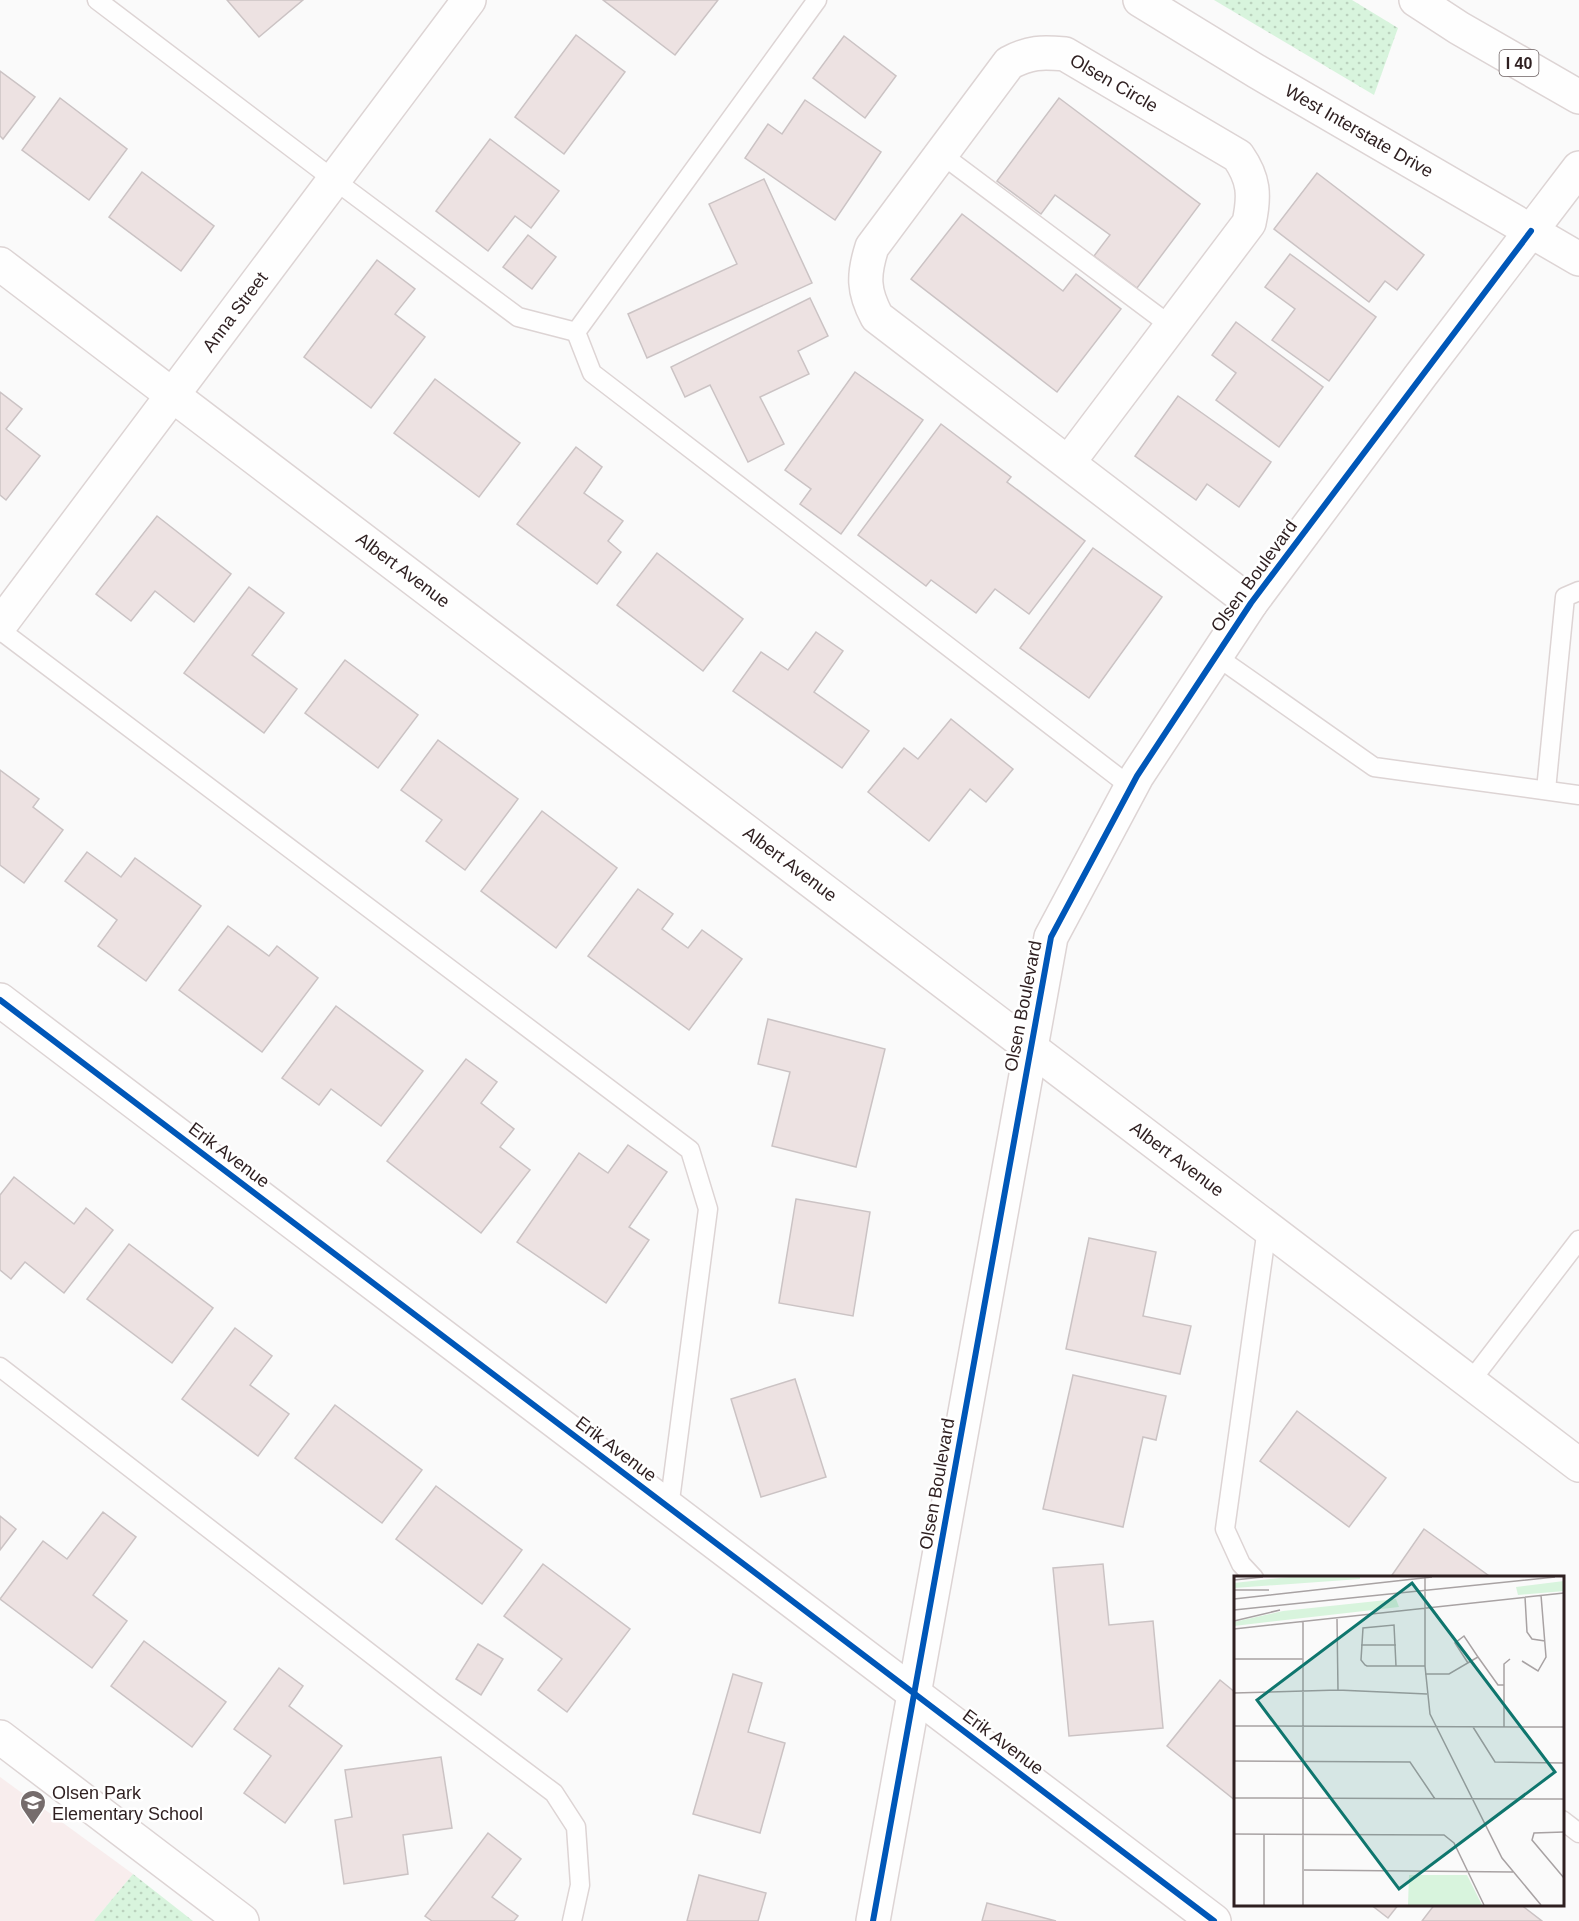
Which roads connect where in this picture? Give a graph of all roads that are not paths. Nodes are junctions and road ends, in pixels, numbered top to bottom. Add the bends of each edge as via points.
1 (97, 0) edge
2 (469, 0) edge
3 (817, 0) edge
4 (1140, 0) edge
5 (1416, 0) edge
6 (1579, 97) edge
7 (941, 154) junction
8 (1575, 174) edge
9 (334, 180) junction
10 (1531, 231) junction
11 (1579, 259) edge
12 (0, 264) edge
13 (1171, 326) junction
14 (576, 332) junction
15 (173, 395) junction
16 (1068, 463) junction
17 (1579, 591) edge
18 (1251, 603) junction
19 (0, 625) edge
20 (0, 630) edge
21 (1216, 656) junction
22 (1131, 787) junction
23 (1545, 790) junction
24 (1579, 795) edge
25 (0, 1000) edge
26 (1031, 1047) junction
27 (1267, 1228) junction
28 (1579, 1240) edge
29 (0, 1367) edge
30 (1470, 1382) junction
31 (1579, 1465) edge
32 (669, 1508) junction
33 (1252, 1576) edge
34 (914, 1694) junction
35 (0, 1737) edge
36 (1564, 1821) edge
37 (1579, 1833) edge
38 (242, 1921) edge
39 (572, 1921) edge
40 (873, 1921) edge
41 (1214, 1921) edge

1 - 9 lane
2 - 9 main road, Anna Street
3 - 14 lane
4 - 10 main road, West Interstate Drive
5 - 6 main road, I 40
7 - 13 lane
7 - 13 main road, Olsen Circle via 1008,63 1025,54 1042,52 1065,54 1238,156 1248,170 1252,186 1249,223
7 - 16 main road, Olsen Circle via 872,247 864,282 868,301 877,317
8 - 10 main road, Olsen Boulevard
9 - 14 lane via 518,317
9 - 15 main road, Anna Street
10 - 11 main road, West Interstate Drive
10 - 18 main road, Olsen Boulevard
12 - 15 main road, Albert Avenue
13 - 16 main road, Olsen Circle
14 - 22 lane via 592,373
15 - 19 main road, Anna Street
15 - 26 main road, Albert Avenue
16 - 18 main road, Olsen Circle
17 - 23 lane via 1565,597
18 - 21 main road, Olsen Boulevard
20 - 32 lane via 690,1150 708,1209
21 - 22 main road, Olsen Boulevard
21 - 23 lane via 1374,767
22 - 26 main road, Olsen Boulevard via 1051,937
23 - 24 lane
25 - 32 main road, Erik Avenue
26 - 27 main road, Albert Avenue
26 - 34 main road, Olsen Boulevard
27 - 30 main road, Albert Avenue
27 - 33 lane via 1225,1529 1241,1564
28 - 30 lane
29 - 39 lane via 554,1793 576,1827 580,1885
30 - 31 main road, Albert Avenue
32 - 34 main road, Erik Avenue
34 - 40 main road, Olsen Boulevard
34 - 41 main road, Erik Avenue
35 - 38 main road
36 - 37 lane

